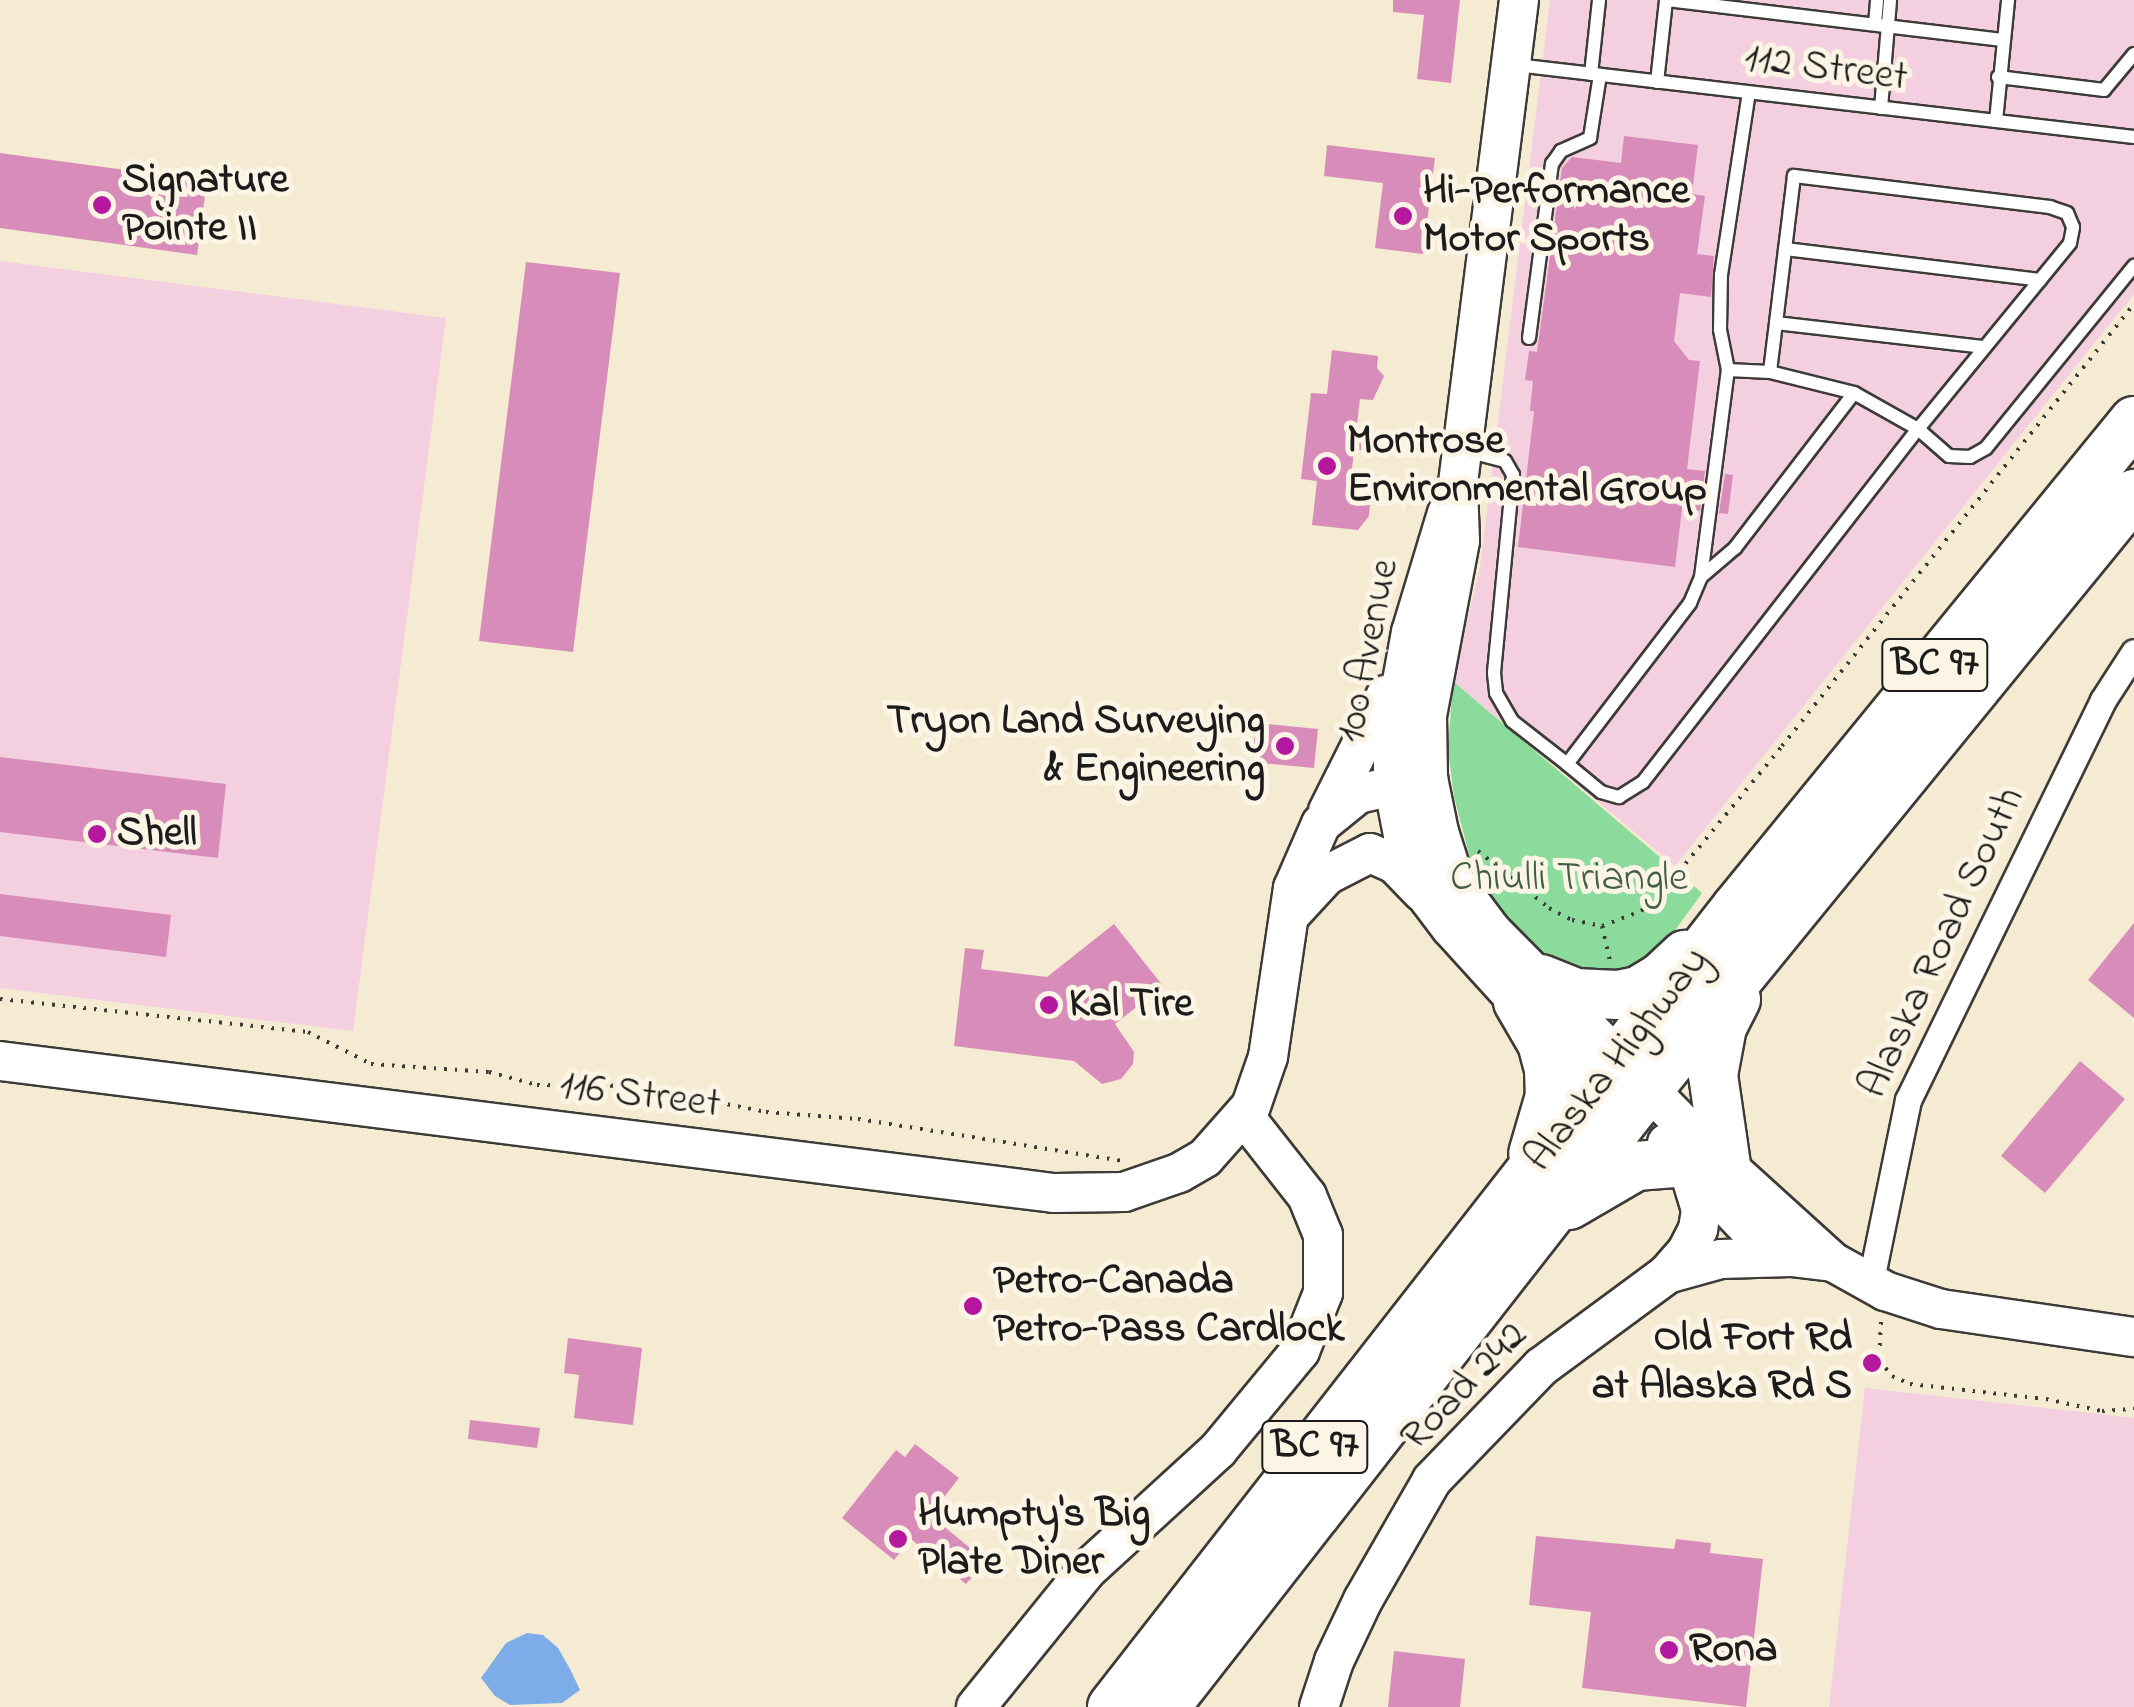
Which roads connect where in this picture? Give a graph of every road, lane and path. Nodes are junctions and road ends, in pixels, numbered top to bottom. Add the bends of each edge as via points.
1 (1519, 0) edge
2 (1599, 0) edge
3 (1666, 0) edge
4 (1878, 0) edge
5 (1890, 0) edge
6 (2008, 0) edge
7 (1881, 25) junction
8 (2003, 40) junction
9 (2134, 54) edge
10 (1511, 64) junction
11 (1595, 75) junction
12 (1998, 77) junction
13 (1657, 82) junction
14 (1748, 93) junction
15 (1882, 108) junction
16 (1996, 121) junction
17 (2134, 137) edge
18 (1785, 249) junction
19 (2134, 266) edge
20 (2040, 280) junction
21 (2134, 304) edge
22 (1776, 323) junction
23 (1529, 338) dead end
24 (1985, 347) junction
25 (1728, 370) junction
26 (1770, 372) junction
27 (1854, 393) junction
28 (2134, 421) edge
29 (1918, 429) junction
30 (1461, 468) junction
31 (2134, 494) edge
32 (1701, 577) junction
33 (1412, 632) junction
34 (2134, 652) edge
35 (1567, 764) junction
36 (1411, 781) junction
37 (1322, 824) junction
38 (1474, 848) dead end
39 (1429, 899) junction
40 (1736, 908) junction
41 (1288, 918) junction
42 (1602, 926) junction
43 (1758, 957) junction
44 (1613, 976) dead end
45 (1530, 991) junction
46 (0, 999) edge
47 (0, 1061) edge
48 (1627, 1084) junction
49 (1244, 1116) junction
50 (1127, 1162) dead end
51 (1706, 1164) junction
52 (1532, 1204) junction
53 (1791, 1257) junction
54 (1833, 1262) junction
55 (1668, 1274) junction
56 (1878, 1288) junction
57 (2127, 1339) edge
58 (2134, 1409) edge
59 (976, 1707) edge
60 (1112, 1707) edge
61 (1165, 1707) edge
62 (1318, 1707) edge

1 - 10 main road, 100 Avenue
2 - 11 lane
3 - 7 lane
3 - 13 lane
4 - 7 lane
5 - 7 lane
6 - 8 lane
7 - 8 lane
7 - 15 lane
8 - 12 lane
9 - 12 lane via 2104,90
10 - 11 lane, 112 Street
10 - 30 main road, 100 Avenue
11 - 13 lane, 112 Street
11 - 23 lane via 1590,138 1561,151 1552,164
12 - 16 lane
13 - 14 lane, 112 Street
14 - 15 lane, 112 Street
14 - 25 lane via 1722,275 1720,330
15 - 16 lane, 112 Street
16 - 17 lane, 112 Street
18 - 20 lane
18 - 20 lane via 1794,176 2050,207 2068,213 2073,226 2070,243
18 - 22 lane
19 - 29 lane via 1986,448 1970,457 1949,456
20 - 24 lane
21 - 42 path via 1659,896
22 - 24 lane
22 - 26 lane
24 - 29 lane
25 - 26 lane
25 - 32 lane
26 - 27 lane
27 - 29 lane
27 - 32 lane via 1735,548
28 - 40 highway, Alaska Highway / BC 97
29 - 35 lane via 1643,782 1619,797
30 - 33 main road, 100 Avenue
30 - 35 lane via 1505,461 1513,475 1496,693 1512,722
30 - 36 main road, 100 Avenue via 1460,542
31 - 43 highway, Alaska Highway / BC 97
32 - 35 lane via 1690,603
33 - 36 main road, 100 Avenue via 1392,730
33 - 37 main road
34 - 56 street, Alaska Road South via 2103,700 1914,1088 1901,1124
36 - 37 main road via 1358,794
36 - 39 main road, 100 Avenue via 1403,835
36 - 45 main road, 100 Avenue via 1455,882
37 - 41 main road via 1301,862
38 - 42 path via 1549,908
39 - 41 main road via 1396,864 1370,853 1327,876
39 - 45 main road, 100 Avenue
40 - 45 highway via 1638,991 1594,997
40 - 48 highway, Alaska Highway / BC 97
41 - 49 main road via 1268,1057
42 - 44 path
43 - 48 highway, Alaska Highway / BC 97
43 - 51 highway via 1722,1027
45 - 48 main road, 100 Avenue
45 - 52 highway via 1550,1096
46 - 50 path via 308,1032 371,1064 489,1072 537,1085 634,1086 766,1112 858,1119
47 - 49 main road, 116 Street via 1088,1196 1179,1173 1205,1158
48 - 51 main road, 100 Avenue
48 - 52 highway, Alaska Highway / BC 97
49 - 59 main road via 1306,1196 1323,1235 1323,1292 1300,1351 1218,1450 1086,1571
51 - 52 highway via 1636,1166
51 - 53 main road via 1748,1229
51 - 54 main road
51 - 55 main road, Road 242 via 1698,1229
52 - 60 highway, Alaska Highway / BC 97
52 - 61 highway, Alaska Highway / BC 97
53 - 54 main road, Road 242
53 - 55 main road, Road 242 via 1721,1258
54 - 56 main road
55 - 62 main road, Road 242 via 1541,1368 1432,1480 1363,1600
56 - 57 main road via 1941,1308
56 - 58 path via 1877,1350 1892,1376 2102,1411

